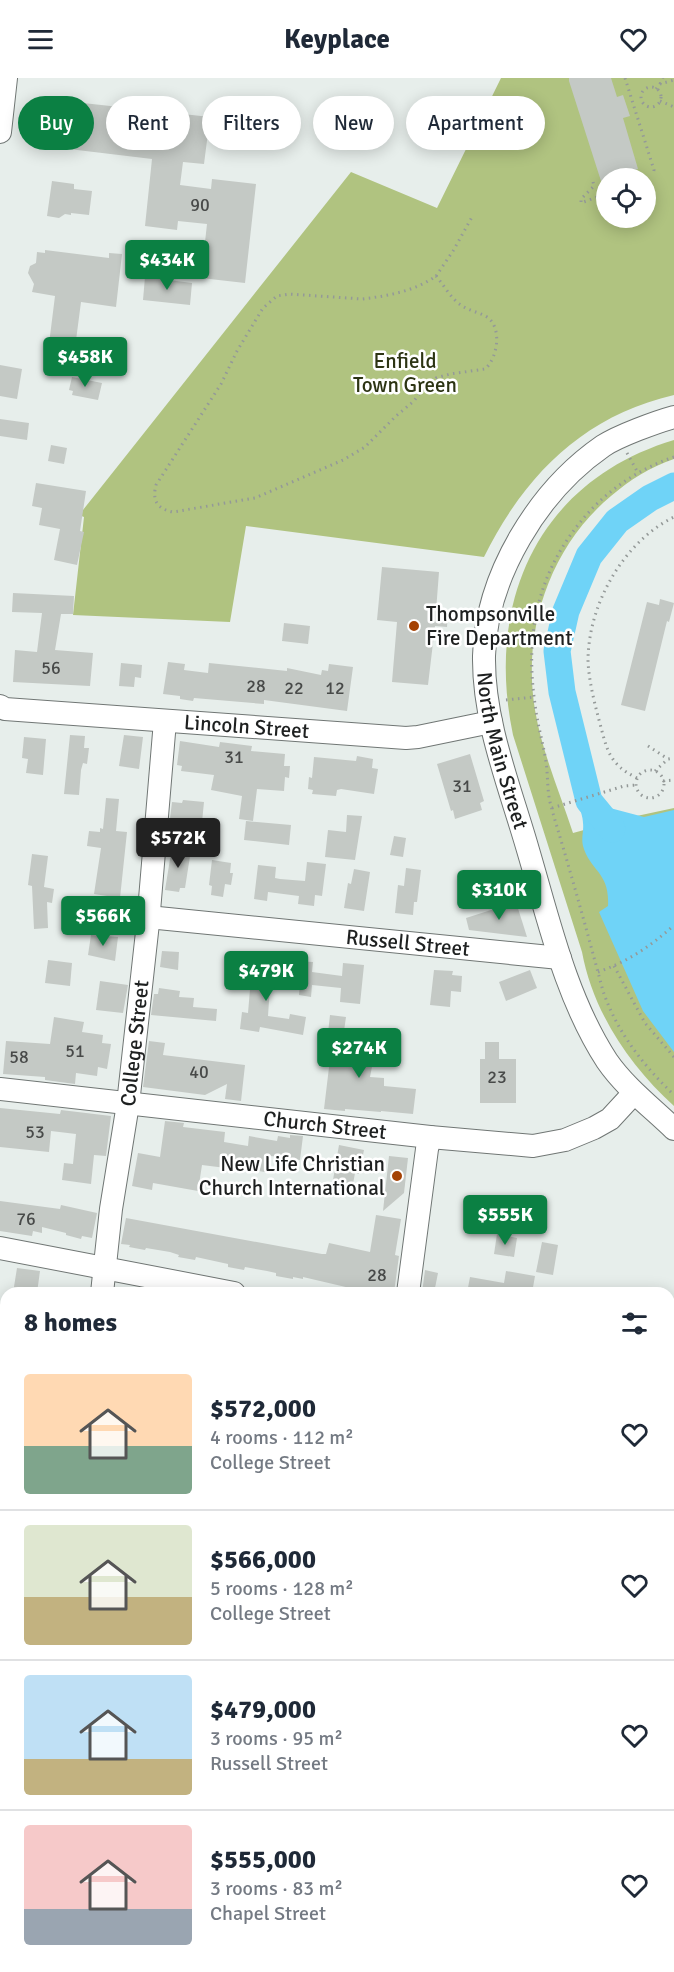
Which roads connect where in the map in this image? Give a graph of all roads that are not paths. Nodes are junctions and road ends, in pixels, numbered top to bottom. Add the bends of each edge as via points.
1 (6, 78) edge
2 (0, 132) edge
3 (674, 417) edge
4 (0, 706) edge
5 (165, 721) junction
6 (491, 723) junction
7 (148, 917) junction
8 (560, 958) junction
9 (0, 1089) edge
10 (634, 1093) junction
11 (128, 1104) junction
12 (674, 1129) edge
13 (430, 1137) junction
14 (0, 1248) edge
15 (106, 1269) junction
16 (103, 1287) edge
17 (202, 1287) edge
18 (409, 1287) edge

1 - 2 street
3 - 6 street, North Main Street via 604,445 577,467 531,519 513,549 492,601 487,629 484,656
4 - 5 street, Lincoln Street
5 - 6 street, Lincoln Street via 406,738
5 - 7 street, College Street
6 - 8 street, North Main Street
7 - 8 street, Russell Street
7 - 11 street, College Street
8 - 10 street, North Main Street via 584,1019 608,1062
9 - 11 street, Church Street
10 - 12 street, North Main Street
10 - 13 street, Church Street via 610,1119 549,1144
11 - 13 street, Church Street
11 - 15 street, College Street
13 - 18 street
14 - 15 street
15 - 16 street, College Street
15 - 17 street

